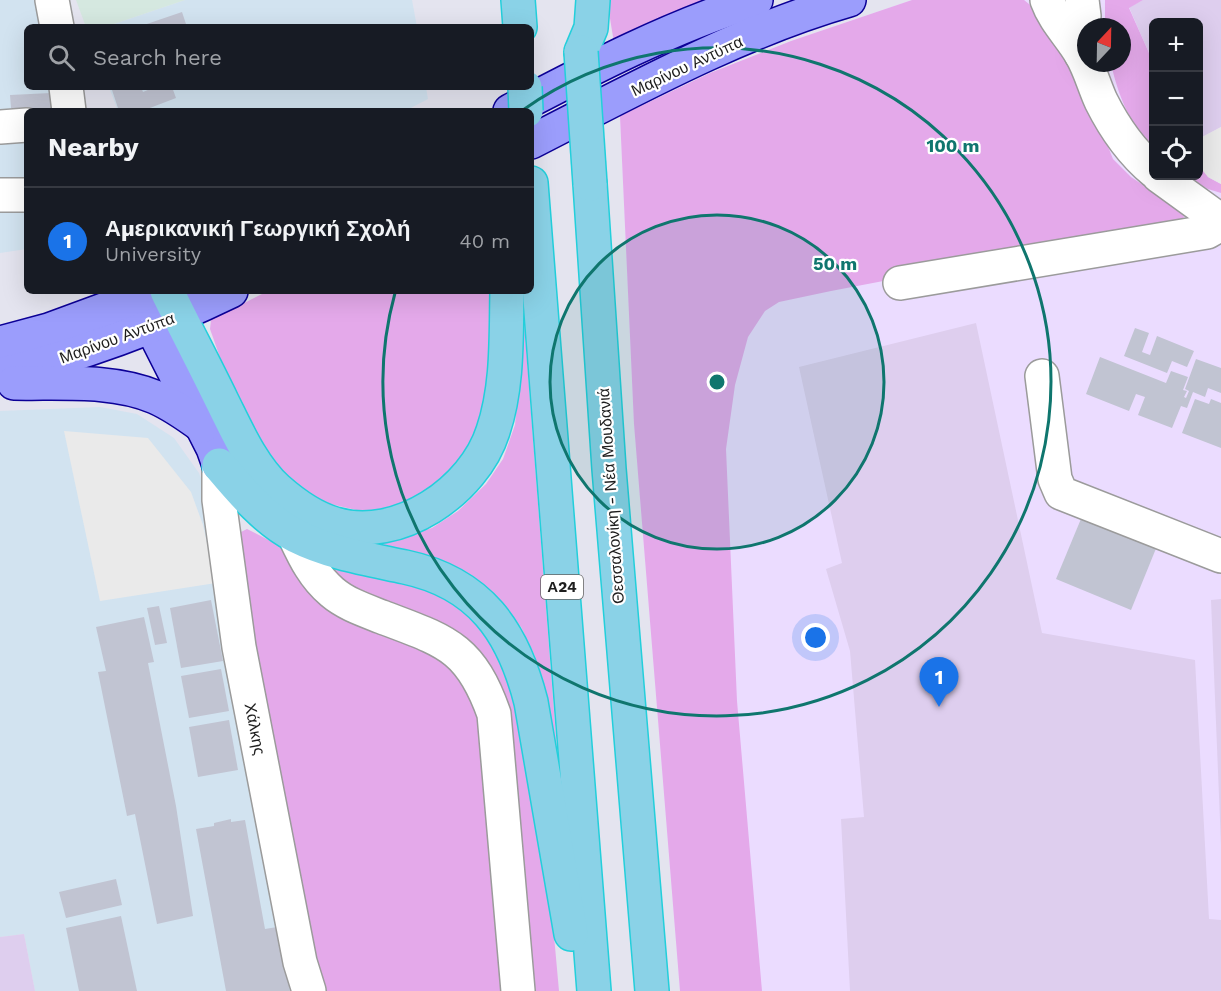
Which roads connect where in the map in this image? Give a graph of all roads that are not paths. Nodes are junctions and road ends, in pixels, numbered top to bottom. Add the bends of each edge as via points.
1 (52, 0) edge
2 (518, 0) edge
3 (575, 0) edge
4 (593, 0) edge
5 (756, 0) edge
6 (849, 0) edge
7 (1047, 0) edge
8 (1082, 0) edge
9 (1084, 18) edge
10 (56, 24) edge
11 (520, 24) edge
12 (1077, 49) edge
13 (581, 52) junction
14 (1089, 72) edge
15 (66, 90) edge
16 (525, 90) edge
17 (69, 108) edge
18 (516, 108) edge
19 (526, 108) edge
20 (24, 125) edge
21 (0, 127) edge
22 (534, 141) edge
23 (1149, 166) edge
24 (1164, 180) edge
25 (0, 195) edge
26 (24, 195) edge
27 (534, 221) edge
28 (1221, 223) edge
29 (900, 283) dead end
30 (210, 294) edge
31 (507, 294) edge
32 (154, 302) edge
33 (0, 343) edge
34 (0, 375) edge
35 (1042, 376) dead end
36 (0, 382) edge
37 (202, 426) junction
38 (219, 465) junction
39 (294, 535) junction
40 (1221, 556) edge
41 (309, 991) edge
42 (518, 991) edge
43 (586, 991) edge
44 (594, 991) edge
45 (652, 991) edge

1 - 10 street
2 - 11 highway
3 - 13 highway, Θεσσαλονίκη - Νέα Μουδανιά
4 - 13 highway via 591,28
5 - 18 main road, Μαρίνου Αντύπα via 618,55
6 - 22 main road, Μαρίνου Αντύπα via 711,53
7 - 12 street
8 - 9 street
13 - 45 highway, Θεσσαλονίκη - Νέα Μουδανιά, bridge via 609,469
14 - 23 street via 1116,129
15 - 17 street
16 - 19 highway, bridge
20 - 21 street
24 - 28 street
25 - 26 street
27 - 44 highway, Α24
28 - 29 street via 1207,232
30 - 32 main road, Μαρίνου Αντύπα
31 - 32 highway via 499,410 476,467 446,497 424,511 378,526 354,528 320,518 297,506 275,487
32 - 33 main road, Μαρίνου Αντύπα
32 - 34 main road, Μαρίνου Αντύπα via 81,352
32 - 37 main road
35 - 40 street via 1055,479 1061,494
36 - 37 main road via 84,384 132,390 172,405
37 - 38 main road
38 - 39 highway via 269,518
38 - 41 street, Χάλκης via 219,500 239,647 300,962
39 - 42 street via 310,568 331,591 359,608 438,639 460,653 486,691 494,714
39 - 43 highway via 348,555 415,569 442,579 476,599 503,631 523,672 531,702 563,893

